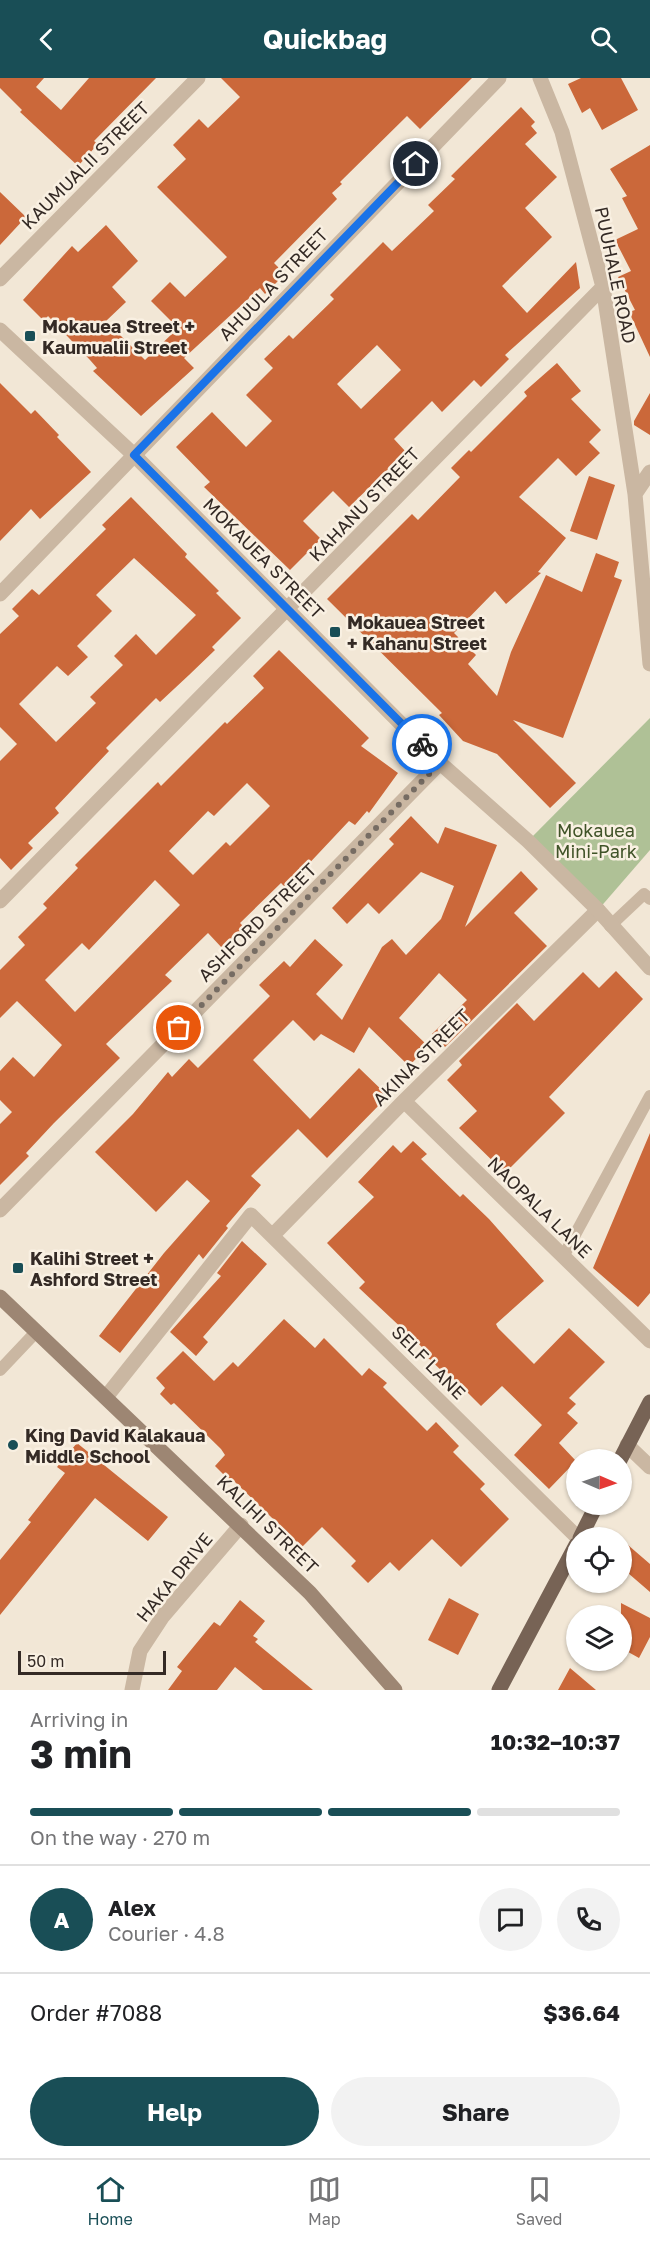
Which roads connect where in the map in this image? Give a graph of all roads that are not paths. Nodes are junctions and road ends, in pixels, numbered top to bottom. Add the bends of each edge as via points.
1 (198, 78) edge
2 (498, 78) edge
3 (540, 78) edge
4 (0, 279) edge
5 (603, 287) junction
6 (0, 330) edge
7 (134, 455) junction
8 (650, 472) edge
9 (635, 494) junction
10 (0, 594) edge
11 (287, 610) junction
12 (649, 654) edge
13 (440, 763) junction
14 (650, 900) edge
15 (0, 901) edge
16 (598, 910) junction
17 (610, 926) junction
18 (650, 968) edge
19 (650, 1096) edge
20 (404, 1101) junction
21 (0, 1210) edge
22 (273, 1235) junction
23 (563, 1257) junction
24 (0, 1297) edge
25 (36, 1332) junction
26 (650, 1341) edge
27 (0, 1370) edge
28 (106, 1397) junction
29 (650, 1402) edge
30 (627, 1445) junction
31 (625, 1449) edge
32 (650, 1467) edge
33 (241, 1525) junction
34 (568, 1527) edge
35 (566, 1564) edge
36 (132, 1690) edge
37 (395, 1690) edge
38 (499, 1690) edge

1 - 4 street, KAUMUALII STREET
2 - 7 street, AHUULA STREET
3 - 5 street, PUUHALE ROAD via 562,132
5 - 9 street, PUUHALE ROAD
5 - 11 street, KAHANU STREET
6 - 7 street, MOKAUEA STREET
7 - 10 street, AHUULA STREET
7 - 11 street, MOKAUEA STREET
8 - 9 street
9 - 12 street, PUUHALE ROAD
11 - 13 street, MOKAUEA STREET
11 - 15 street, KAHANU STREET
13 - 16 street, MOKAUEA STREET
13 - 21 street, ASHFORD STREET
14 - 17 lane via 644,894
16 - 17 street, MOKAUEA STREET
16 - 20 street, AKINA STREET
17 - 18 street, MOKAUEA STREET
19 - 23 lane
20 - 22 street, AKINA STREET
20 - 23 street, NAOPALA LANE
22 - 28 street, SELF LANE via 251,1215
22 - 34 street, SELF LANE
23 - 26 street, NAOPALA LANE
24 - 25 main road, KALIHI STREET
25 - 27 lane
25 - 28 main road, KALIHI STREET
28 - 33 main road, KALIHI STREET
29 - 30 main road
30 - 31 main road
30 - 32 street
33 - 36 street, HAKA DRIVE via 163,1616 140,1651
33 - 37 main road, KALIHI STREET via 310,1593
35 - 38 main road

